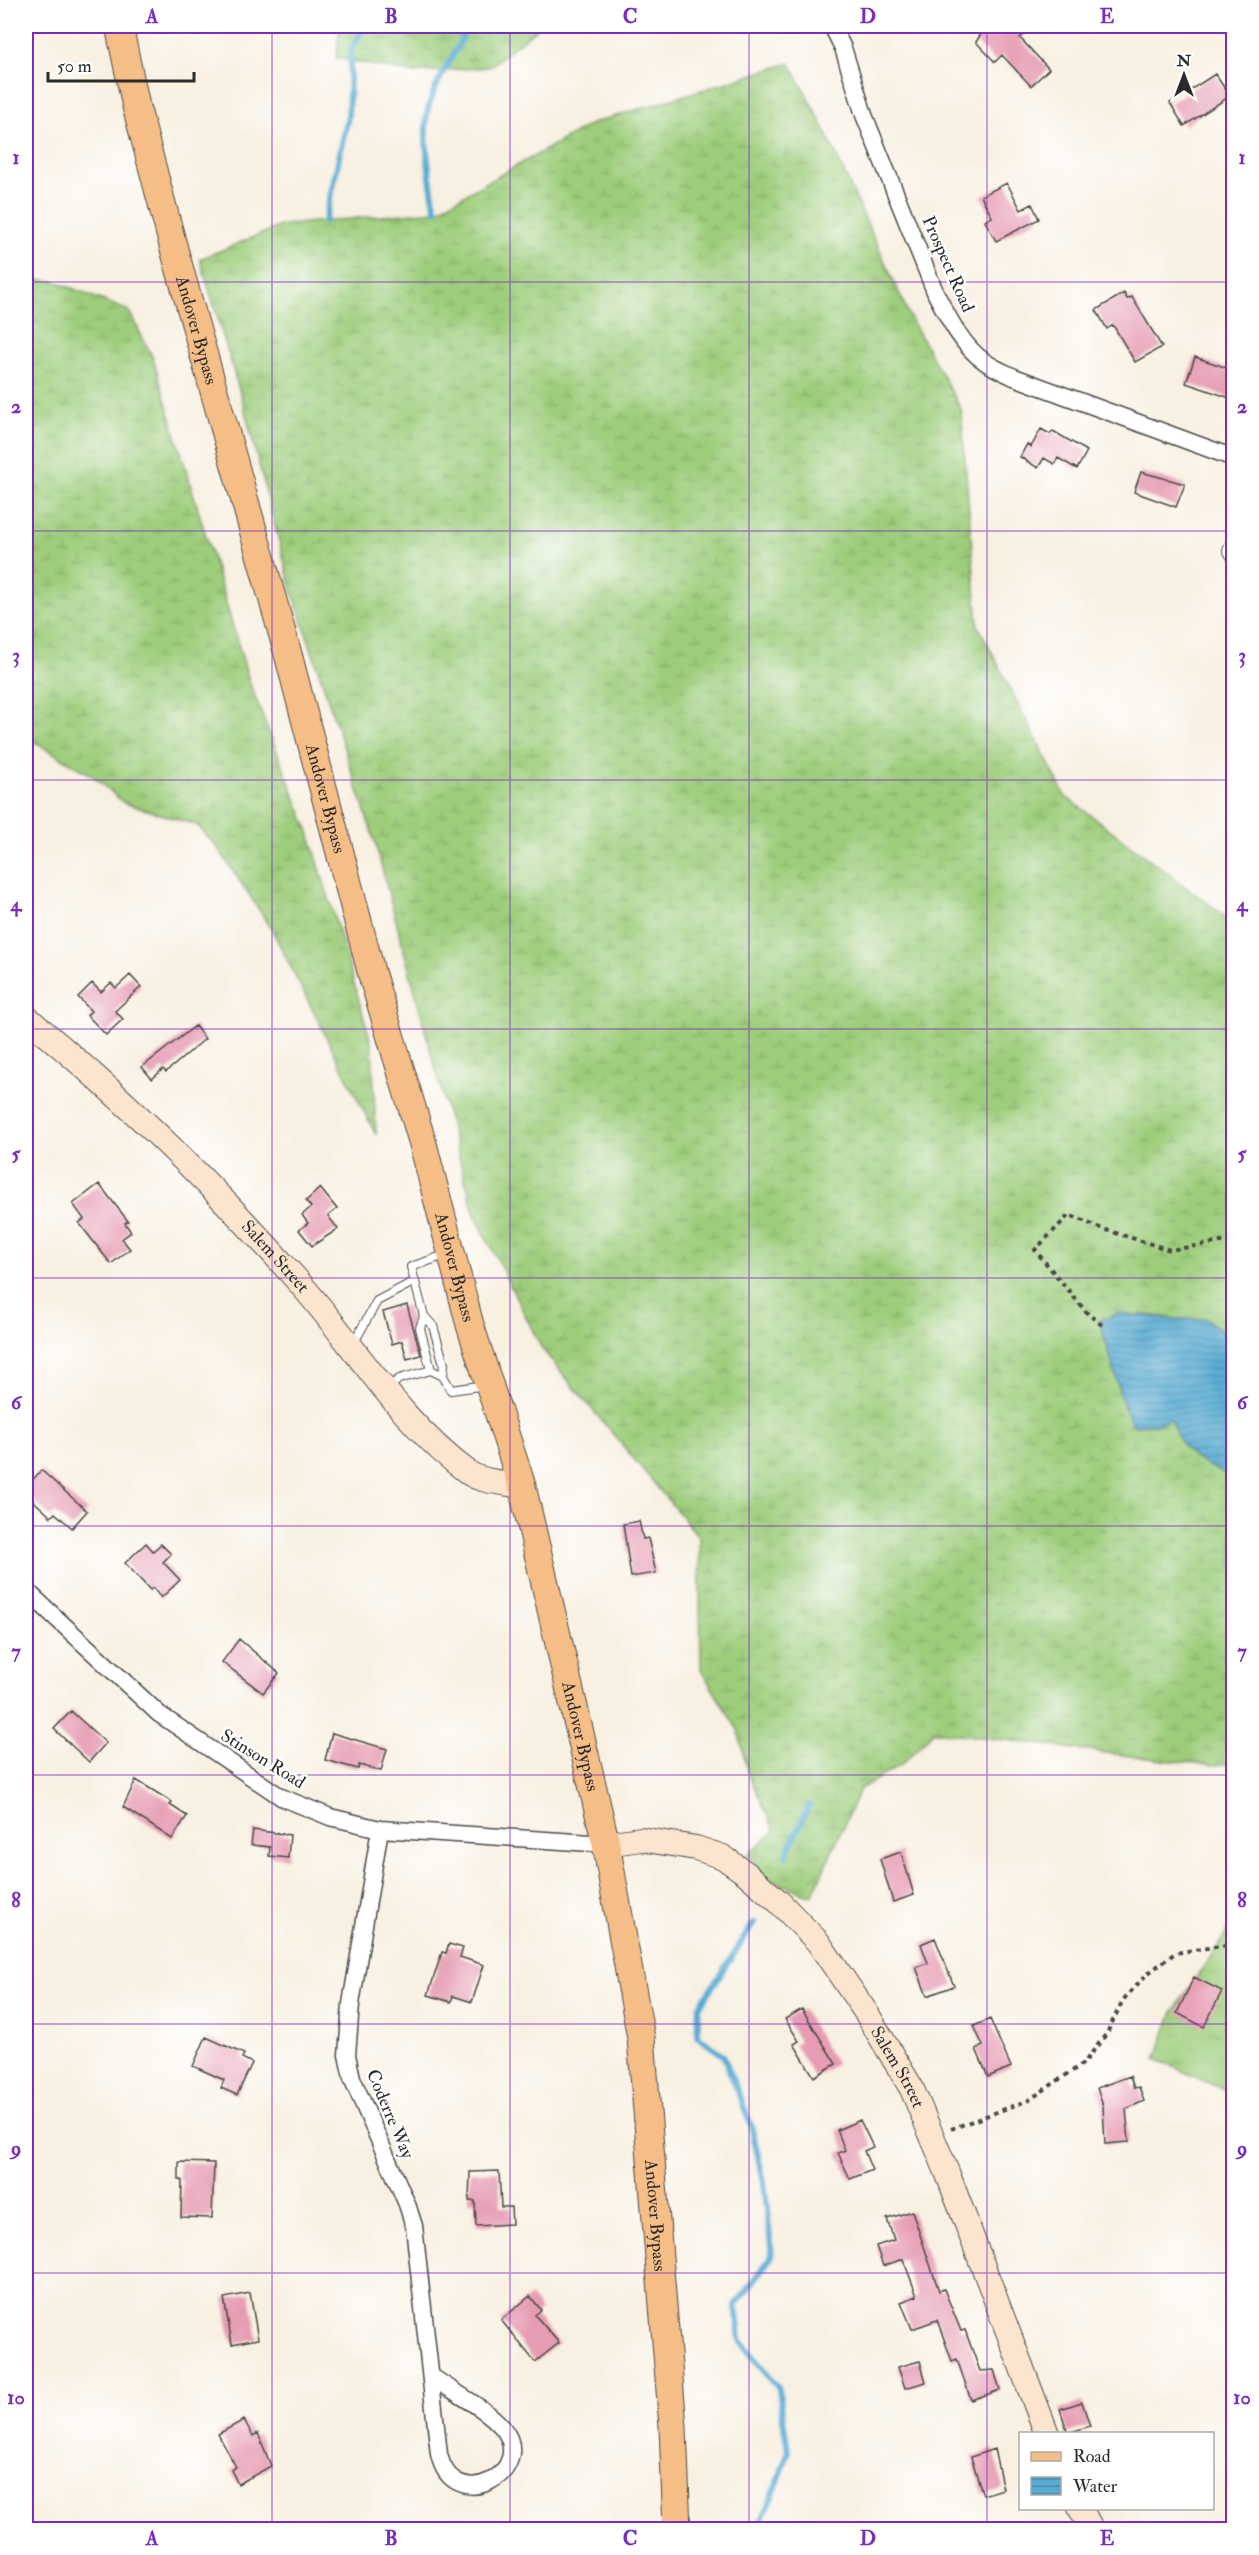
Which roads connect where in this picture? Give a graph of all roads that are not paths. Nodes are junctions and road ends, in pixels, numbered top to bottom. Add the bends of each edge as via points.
1 (119, 26) edge
2 (835, 26) edge
3 (1233, 458) edge
4 (1233, 532) edge
5 (1233, 562) edge
6 (26, 1017) edge
7 (451, 1253) junction
8 (415, 1281) junction
9 (424, 1316) junction
10 (352, 1347) junction
11 (431, 1370) junction
12 (443, 1376) junction
13 (489, 1384) junction
14 (386, 1389) junction
15 (522, 1486) junction
16 (26, 1590) edge
17 (380, 1829) junction
18 (606, 1844) junction
19 (431, 2376) junction
20 (1047, 2432) edge
21 (1081, 2510) edge
22 (677, 2529) edge
23 (1092, 2529) edge

1 - 7 main road, Andover Bypass via 174,249
2 - 3 street, Prospect Road via 864,114 936,294 974,352 1014,377
4 - 5 lane via 1227,550
6 - 10 street, Salem Street via 116,1095 229,1206 298,1280
7 - 8 lane via 411,1268
7 - 13 main road, Andover Bypass
8 - 9 lane
8 - 10 lane via 376,1301
9 - 11 lane via 420,1328
9 - 12 lane via 433,1326 444,1364
10 - 14 street, Salem Street
11 - 12 lane
11 - 14 lane via 399,1379
12 - 13 lane via 451,1390
13 - 15 main road, Andover Bypass
14 - 15 street, Salem Street via 438,1446 472,1475
15 - 18 main road, Andover Bypass
16 - 17 street, Stinson Road via 159,1714 231,1764 281,1797 330,1817
17 - 18 street, Stinson Road
17 - 19 street, Coderre Way via 351,2004 347,2055 352,2078 414,2226
18 - 20 street, Salem Street via 641,1839 696,1848 723,1857 779,1902 818,1942 912,2088
18 - 22 main road, Andover Bypass via 641,2037 663,2296
19 - 19 street, Coderre Way via 497,2422 506,2434 510,2449 507,2464 492,2481 477,2486 461,2483 444,2469
21 - 23 street

